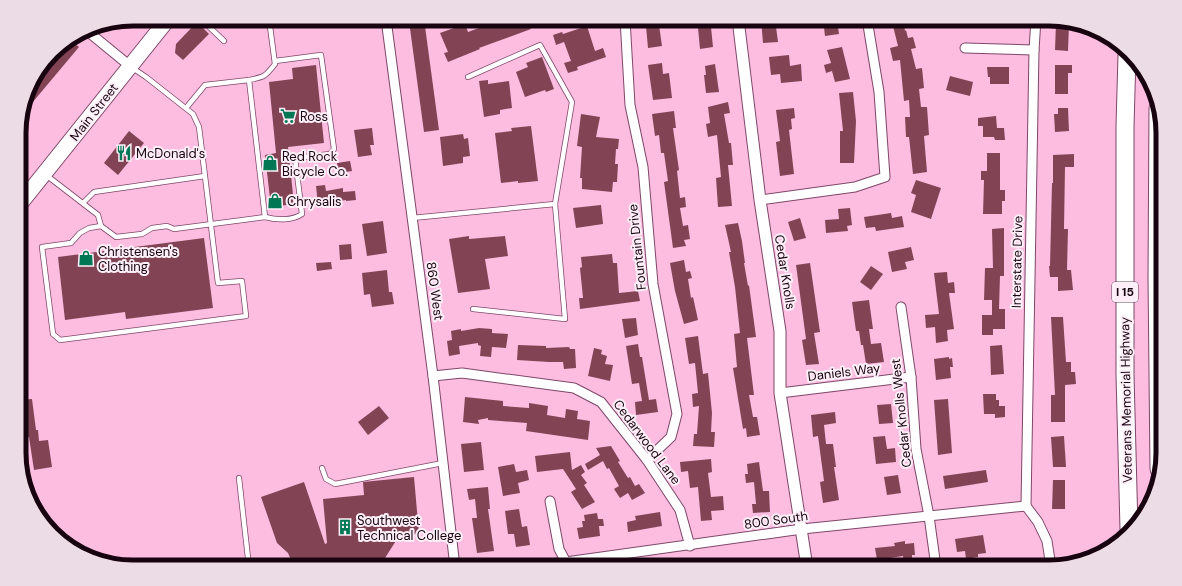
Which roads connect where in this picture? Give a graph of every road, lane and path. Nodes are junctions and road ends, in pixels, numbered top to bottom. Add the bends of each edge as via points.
1 (162, 26) edge
2 (208, 26) edge
3 (270, 26) edge
4 (387, 26) edge
5 (625, 26) edge
6 (739, 26) edge
7 (868, 26) edge
8 (1036, 26) edge
9 (91, 34) edge
10 (224, 41) dead end
11 (965, 48) dead end
12 (1034, 50) junction
13 (1127, 60) edge
14 (275, 61) junction
15 (130, 66) junction
16 (468, 77) dead end
17 (249, 80) junction
18 (186, 108) junction
19 (44, 174) junction
20 (205, 176) junction
21 (26, 196) edge
22 (760, 200) junction
23 (83, 204) junction
24 (555, 204) junction
25 (265, 217) junction
26 (412, 218) junction
27 (211, 224) junction
28 (101, 226) junction
29 (901, 307) dead end
30 (473, 309) dead end
31 (433, 376) junction
32 (911, 377) junction
33 (780, 393) junction
34 (648, 460) junction
35 (443, 463) junction
36 (322, 468) dead end
37 (239, 478) dead end
38 (550, 501) dead end
39 (1026, 506) junction
40 (929, 516) junction
41 (1129, 524) edge
42 (802, 529) junction
43 (690, 546) junction
44 (248, 560) edge
45 (454, 560) edge
46 (565, 560) edge
47 (594, 560) edge
48 (806, 560) edge
49 (935, 560) edge
50 (1050, 560) edge

1 - 15 main road, Main Street
2 - 10 lane
3 - 14 lane
4 - 26 street, 860 West
5 - 34 street, Fountain Drive via 630,105 643,168 653,284 677,414 671,437
6 - 22 street, Cedar Knolls
7 - 22 street via 879,92 884,177 855,187
8 - 12 street, Interstate Drive
9 - 15 street
11 - 12 street
12 - 39 street, Interstate Drive
13 - 41 highway, Veterans Memorial Highway / I 15 via 1125,375
14 - 17 lane via 263,77
14 - 25 lane via 321,55 334,149 330,154 295,158 302,214 298,217 275,219
15 - 18 lane
15 - 19 main road, Main Street
16 - 24 lane via 540,45 572,102
17 - 18 lane via 205,85
17 - 25 lane
18 - 20 lane via 193,114 200,127
19 - 21 main road, Main Street
19 - 23 lane
20 - 23 lane via 94,192
20 - 27 lane
22 - 33 street, Cedar Knolls via 780,331
23 - 28 lane via 98,215
24 - 26 lane
24 - 30 lane via 565,319
25 - 27 lane
26 - 31 street, 860 West
27 - 28 lane via 174,229 167,226 152,228 142,234 116,237
27 - 28 lane via 218,283 242,281 246,316 60,340 52,334 42,247 71,243 89,228
29 - 32 street, Cedar Knolls West
31 - 34 street, Cedarwood Lane via 462,373 574,388 601,402
31 - 35 street, 860 West
32 - 33 street, Daniels Way
32 - 40 street, Cedar Knolls West via 916,449
33 - 42 street, Cedar Knolls
34 - 43 street, Cedarwood Lane via 680,510
35 - 36 lane via 335,484 326,479
35 - 45 street, 860 West
37 - 44 lane
38 - 46 street via 559,549
39 - 40 street, 800 South
39 - 50 street via 1038,522 1047,541
40 - 42 street, 800 South
40 - 49 street, Cedar Knolls West
42 - 43 street, 800 South
42 - 48 street, Cedar Knolls
43 - 47 street, 800 South

